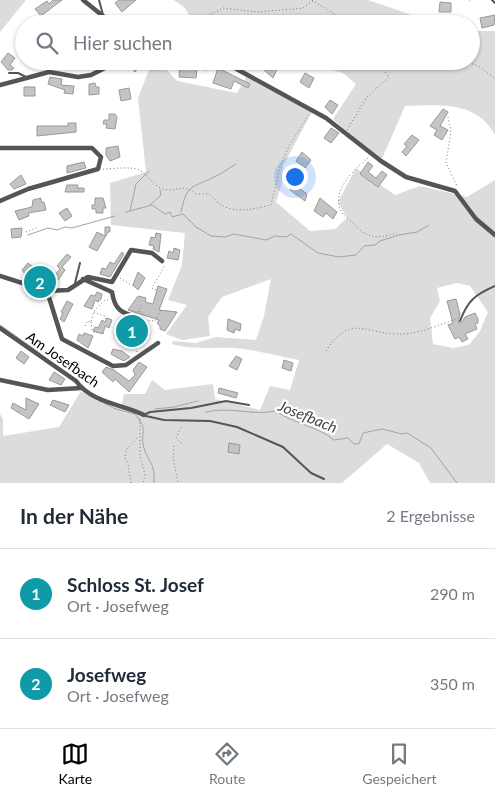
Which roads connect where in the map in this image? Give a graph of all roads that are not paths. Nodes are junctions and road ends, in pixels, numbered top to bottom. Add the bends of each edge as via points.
1 (83, 0) edge
2 (99, 0) edge
3 (492, 0) edge
4 (495, 3) edge
5 (102, 15) edge
6 (103, 15) edge
7 (101, 70) edge
8 (239, 70) edge
9 (9, 73) dead end
10 (28, 78) junction
11 (0, 85) edge
12 (0, 148) edge
13 (0, 201) edge
14 (495, 235) edge
15 (162, 261) road end
16 (80, 263) dead end
17 (0, 276) edge
18 (83, 279) junction
19 (75, 285) junction
20 (495, 286) edge
21 (47, 291) junction
22 (142, 319) road end
23 (460, 321) dead end
24 (0, 328) edge
25 (158, 342) dead end
26 (0, 380) edge
27 (81, 388) junction
28 (249, 404) dead end
29 (144, 415) junction
30 (324, 479) dead end

1 - 5 street
2 - 6 lane
3 - 4 lane
7 - 10 street via 78,77 49,72
8 - 14 street via 312,110 406,177 455,191 476,219
9 - 10 lane
10 - 11 street
12 - 13 street via 92,148 101,157 98,169 28,189
15 - 18 street via 152,253 131,250 112,282 88,277
16 - 19 lane
17 - 21 street
18 - 19 street
18 - 22 street via 112,292 119,311
19 - 21 street via 68,290
20 - 23 lane via 472,298
21 - 25 street via 62,339 113,366 126,365
24 - 27 street, Am Josefbach
26 - 27 street via 48,390
27 - 29 street, Am Josefbach via 115,406
28 - 29 lane, Am Josefbach via 226,401
29 - 30 lane, Am Josefbach via 237,427 283,446 311,474

